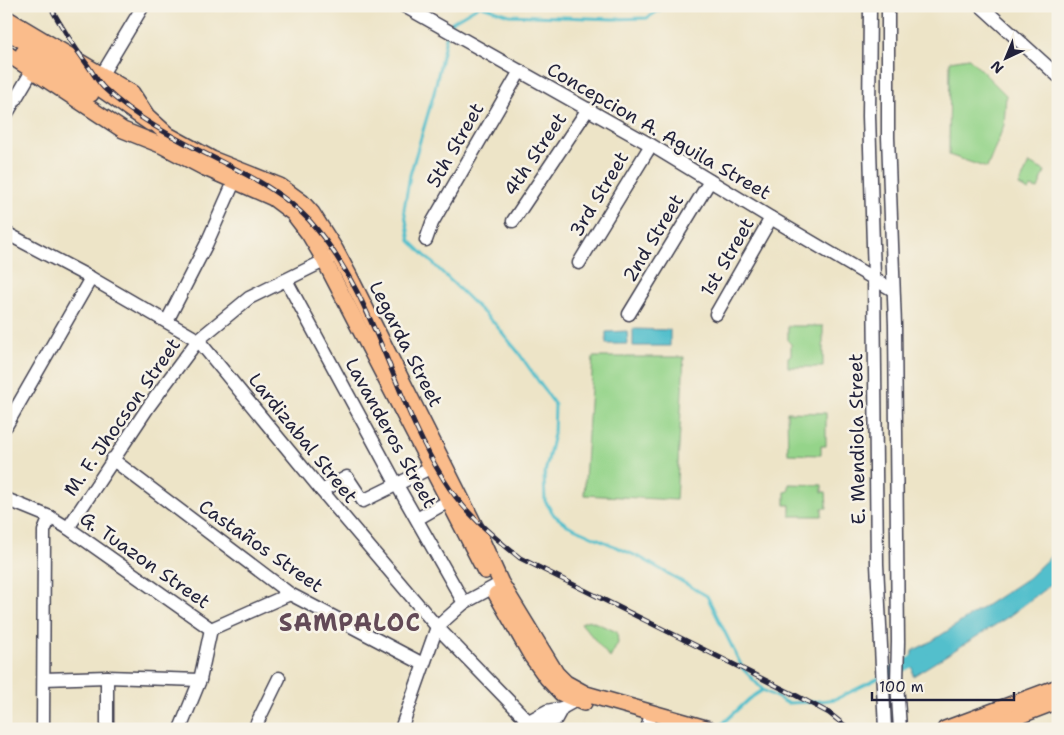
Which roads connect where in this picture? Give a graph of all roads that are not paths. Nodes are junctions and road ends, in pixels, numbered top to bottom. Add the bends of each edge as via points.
1 (143, 6) edge
2 (404, 6) edge
3 (870, 6) edge
4 (888, 6) edge
5 (981, 6) edge
6 (6, 18) edge
7 (6, 31) edge
8 (6, 44) edge
9 (6, 53) edge
10 (32, 71) junction
11 (520, 71) junction
12 (1058, 76) edge
13 (99, 87) junction
14 (588, 109) junction
15 (6, 115) edge
16 (869, 116) junction
17 (888, 117) junction
18 (165, 140) junction
19 (651, 145) junction
20 (871, 149) junction
21 (889, 149) junction
22 (710, 181) junction
23 (234, 182) junction
24 (771, 218) junction
25 (513, 221) dead end
26 (6, 233) edge
27 (426, 240) dead end
28 (331, 258) junction
29 (579, 263) dead end
30 (874, 277) junction
31 (91, 278) junction
32 (286, 280) junction
33 (894, 290) junction
34 (629, 314) dead end
35 (716, 314) dead end
36 (167, 320) junction
37 (198, 340) junction
38 (6, 426) edge
39 (112, 460) junction
40 (432, 467) junction
41 (397, 485) junction
42 (322, 491) junction
43 (6, 499) edge
44 (447, 502) junction
45 (50, 517) junction
46 (417, 519) junction
47 (68, 528) junction
48 (497, 585) junction
49 (290, 594) junction
50 (464, 603) junction
51 (437, 626) junction
52 (211, 629) junction
53 (423, 664) junction
54 (107, 677) junction
55 (44, 678) junction
56 (279, 678) dead end
57 (200, 680) junction
58 (1058, 687) edge
59 (582, 697) junction
60 (1058, 702) edge
61 (649, 721) edge
62 (533, 725) edge
63 (42, 729) edge
64 (107, 729) edge
65 (180, 729) edge
66 (254, 729) edge
67 (401, 729) edge
68 (514, 729) edge
69 (672, 729) edge
70 (709, 729) edge
71 (885, 729) edge
72 (900, 729) edge
73 (945, 729) edge
74 (985, 729) edge

1 - 13 street
2 - 11 street, Concepcion A. Aguila Street
3 - 16 street, E. Mendiola Street
4 - 17 street, E. Mendiola Street
5 - 12 street
6 - 13 main road, Legarda Street via 68,54
7 - 13 main road
8 - 13 main road via 70,80
9 - 10 main road, Legarda Street
10 - 15 street
10 - 18 main road, Legarda Street via 123,130
11 - 14 street, Concepcion A. Aguila Street
11 - 27 street, 5th Street via 432,223
13 - 18 main road
13 - 18 main road, Legarda Street via 132,93
14 - 19 street, Concepcion A. Aguila Street
14 - 25 street, 4th Street
16 - 17 street
16 - 20 street, E. Mendiola Street
17 - 21 street, E. Mendiola Street
18 - 23 main road, Legarda Street
18 - 28 main road, Legarda Street via 291,192 312,213
19 - 22 street, Concepcion A. Aguila Street
19 - 29 street, 3rd Street
20 - 21 street
20 - 30 street, E. Mendiola Street
21 - 33 street, E. Mendiola Street
22 - 24 street, Concepcion A. Aguila Street
22 - 34 street, 2nd Street
23 - 28 main road, Legarda Street via 272,198 293,213
23 - 36 street
24 - 30 street, Concepcion A. Aguila Street
24 - 35 street, 1st Street
26 - 31 street, Lardizabal Street
28 - 32 street, M. F. Jhocson Street
28 - 40 main road, Legarda Street
28 - 48 main road, Legarda Street via 476,528
30 - 33 street, Concepcion A. Aguila Street
30 - 71 street, E. Mendiola Street via 877,564
31 - 36 street, Lardizabal Street
31 - 38 street
32 - 37 street, M. F. Jhocson Street via 250,298
32 - 41 street, Lavanderos Street
33 - 72 street, E. Mendiola Street
36 - 37 street, Lardizabal Street
37 - 39 street, M. F. Jhocson Street
37 - 42 street, Lardizabal Street
39 - 47 street, M. F. Jhocson Street
39 - 49 street, Castaños Street
40 - 41 street
40 - 44 main road, Legarda Street
41 - 42 street via 364,501 347,477
41 - 46 street, Lavanderos Street
42 - 51 street, Lardizabal Street
43 - 45 street, G. Tuazon Street
44 - 46 street
44 - 48 main road, Legarda Street
45 - 47 street, G. Tuazon Street
45 - 55 street via 44,531
46 - 50 street, Lavanderos Street
47 - 52 street, G. Tuazon Street
48 - 50 street
48 - 59 main road, Legarda Street via 532,657 547,678 557,691
49 - 52 street, G. Tuazon Street
49 - 53 street, Castaños Street
50 - 51 street
51 - 53 street
51 - 62 street, Lardizabal Street
52 - 57 street
53 - 67 street
54 - 55 street
54 - 57 street
54 - 64 street
55 - 63 street
56 - 66 street
57 - 65 street
58 - 73 main road
59 - 61 main road, Legarda Street via 603,710
59 - 62 street via 562,708 547,711
60 - 74 main road
61 - 69 main road, Legarda Street
61 - 70 main road, Legarda Street
62 - 68 street

